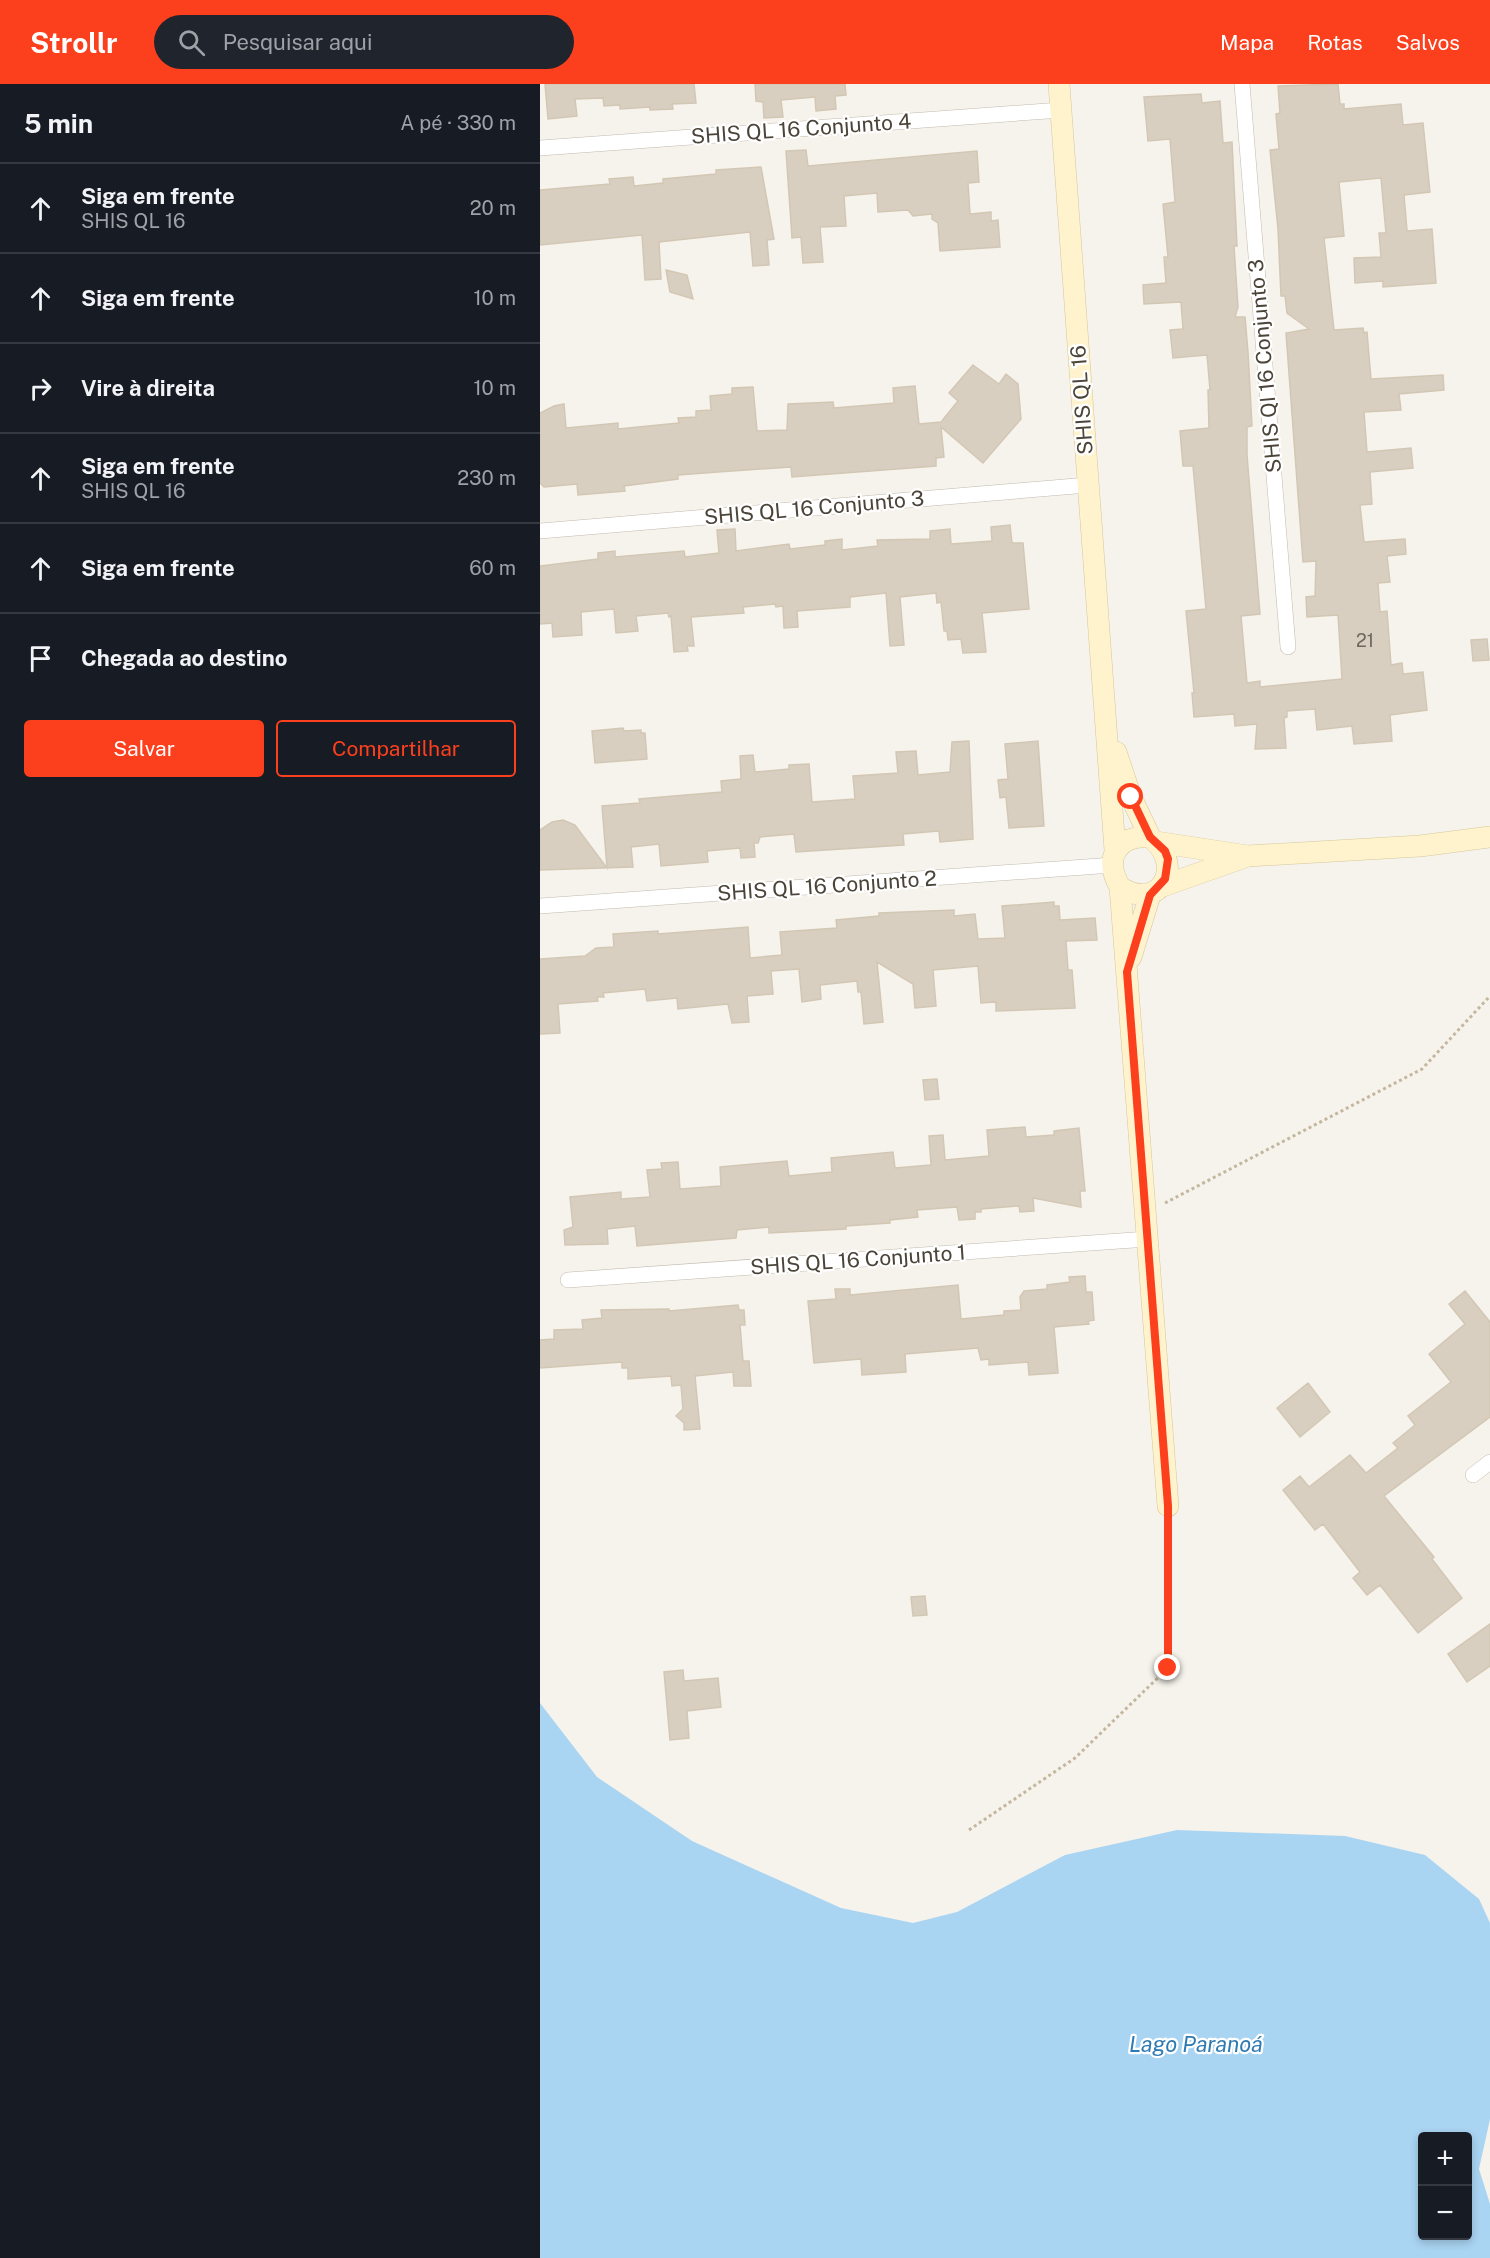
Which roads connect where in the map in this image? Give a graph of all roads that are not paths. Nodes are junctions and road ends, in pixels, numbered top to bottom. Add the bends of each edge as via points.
1 (1059, 84) edge
2 (1242, 84) edge
3 (1061, 110) junction
4 (540, 148) edge
5 (1088, 485) junction
6 (540, 531) edge
7 (1288, 647) dead end
8 (1107, 717) junction
9 (1153, 839) junction
10 (1487, 840) edge
11 (1248, 856) junction
12 (1114, 858) junction
13 (1120, 887) junction
14 (1155, 891) junction
15 (540, 906) edge
16 (1127, 972) junction
17 (1148, 1239) junction
18 (568, 1280) dead end
19 (1490, 1462) edge
20 (1473, 1475) dead end
21 (1168, 1506) road end

1 - 3 street, SHIS QL 16
2 - 7 street, SHIS QI 16 Conjunto 3
3 - 4 street, SHIS QL 16 Conjunto 4
3 - 5 street, SHIS QL 16
5 - 6 street, SHIS QL 16 Conjunto 3
5 - 8 street, SHIS QL 16
8 - 9 street, SHIS QL 16 via 1124,781
8 - 12 street, SHIS QL 16
9 - 11 street
9 - 12 street via 1131,837
9 - 14 street via 1168,859 1167,873
10 - 11 street
11 - 14 street
12 - 13 street
12 - 15 street, SHIS QL 16 Conjunto 2
13 - 14 street via 1130,894
13 - 16 street
14 - 16 street
16 - 17 street
17 - 18 street, SHIS QL 16 Conjunto 1
17 - 21 street
19 - 20 street

